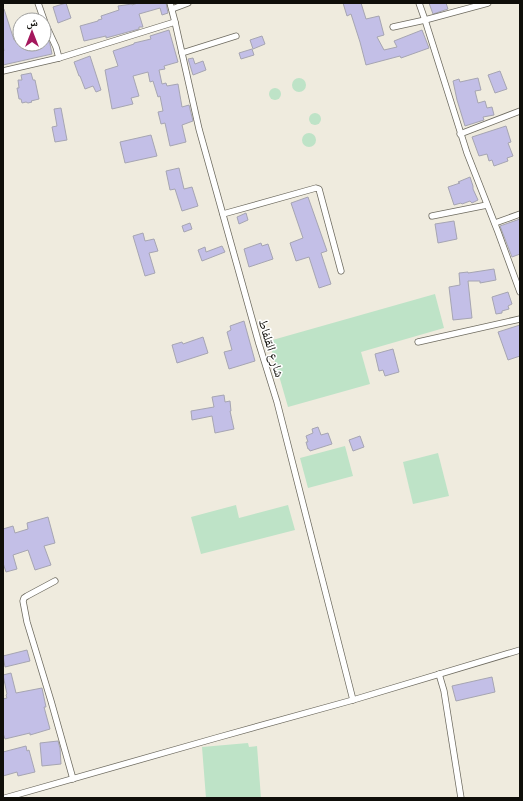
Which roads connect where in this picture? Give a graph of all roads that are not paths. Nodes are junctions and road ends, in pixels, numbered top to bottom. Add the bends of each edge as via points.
1 (188, 3) edge
2 (419, 3) edge
3 (488, 3) edge
4 (171, 6) edge
5 (425, 20) junction
6 (176, 22) junction
7 (393, 26) dead end
8 (236, 36) dead end
9 (52, 38) edge
10 (182, 53) junction
11 (60, 58) junction
12 (3, 71) edge
13 (520, 111) edge
14 (460, 134) junction
15 (487, 205) junction
16 (223, 214) junction
17 (520, 214) edge
18 (432, 216) dead end
19 (495, 223) junction
20 (341, 271) dead end
21 (520, 292) edge
22 (520, 319) edge
23 (418, 342) dead end
24 (54, 581) dead end
25 (520, 650) edge
26 (439, 674) junction
27 (353, 700) junction
28 (73, 779) junction
29 (6, 798) edge
30 (461, 798) edge

1 - 4 street
2 - 5 street
3 - 5 street
4 - 6 street, شارع القلفاط
5 - 7 street
5 - 14 street
6 - 10 street, شارع القلفاط
6 - 11 street
8 - 10 street
9 - 11 street
10 - 16 street, شارع القلفاط via 199,129
11 - 12 street
13 - 14 street
14 - 15 street
15 - 18 street
15 - 19 street
16 - 20 street via 319,189
16 - 27 street, شارع القلفاط via 277,402
17 - 19 street
19 - 21 street
22 - 23 street
24 - 28 street via 27,596 23,601
25 - 26 street
26 - 27 street
26 - 30 street
27 - 28 street
28 - 29 street

